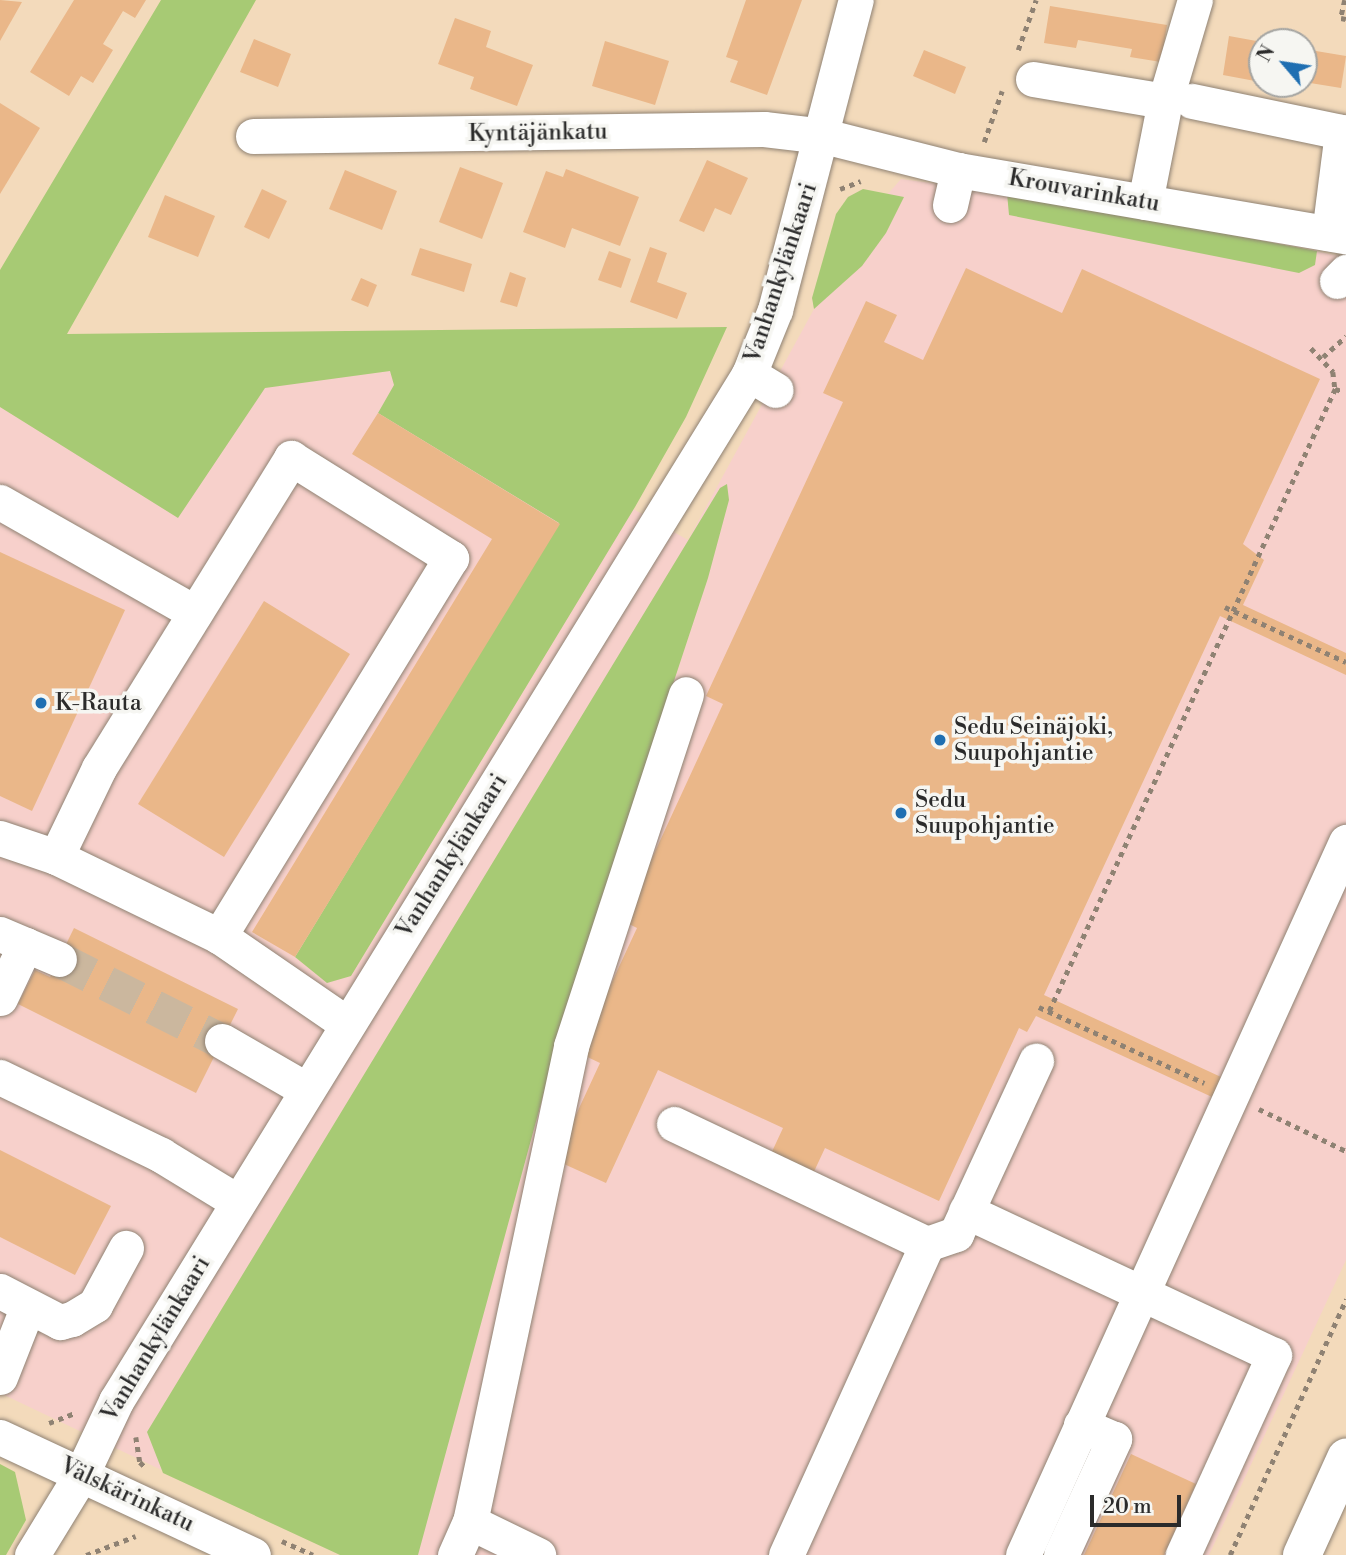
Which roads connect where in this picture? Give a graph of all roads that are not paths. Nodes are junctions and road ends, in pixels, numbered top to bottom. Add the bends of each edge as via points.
1 (856, 0) edge
2 (1195, 0) edge
3 (1033, 79) dead end
4 (1178, 101) junction
5 (1344, 124) edge
6 (253, 136) dead end
7 (824, 136) junction
8 (958, 170) junction
9 (1145, 202) junction
10 (950, 205) dead end
11 (1337, 235) edge
12 (0, 502) edge
13 (195, 613) junction
14 (687, 694) dead end
15 (0, 838) edge
16 (1346, 842) edge
17 (56, 857) junction
18 (219, 936) junction
19 (13, 939) edge
20 (59, 959) tunnel mouth
21 (0, 998) edge
22 (347, 1024) junction
23 (222, 1041) tunnel mouth
24 (1036, 1061) dead end
25 (0, 1077) edge
26 (307, 1090) junction
27 (674, 1124) dead end
28 (238, 1202) junction
29 (966, 1212) junction
30 (927, 1244) junction
31 (127, 1248) dead end
32 (1141, 1293) junction
33 (14, 1298) edge
34 (0, 1377) edge
35 (1081, 1424) junction
36 (0, 1437) edge
37 (1346, 1458) edge
38 (82, 1474) junction
39 (470, 1522) junction
40 (264, 1546) edge
41 (32, 1555) edge
42 (455, 1555) edge
43 (538, 1555) edge
44 (786, 1555) edge
45 (1023, 1555) edge
46 (1061, 1555) edge
47 (1183, 1555) edge
48 (1302, 1555) edge

1 - 7 street, Vanhankylänkaari
2 - 4 street
3 - 4 street
4 - 5 street
4 - 9 street
5 - 11 street
6 - 7 street, Kyntäjänkatu via 764,130
7 - 8 street, Krouvarinkatu
7 - 22 street, Vanhankylänkaari via 775,310 763,382
8 - 9 street, Krouvarinkatu
8 - 10 street
9 - 11 street, Krouvarinkatu
12 - 13 street
13 - 17 street via 99,768
13 - 18 street via 291,458 451,558
14 - 39 street via 571,1046
15 - 17 street
16 - 32 street
17 - 18 street
18 - 22 street
19 - 20 street
19 - 21 street
22 - 26 street, Vanhankylänkaari
23 - 26 street
24 - 29 street
25 - 28 street via 161,1155
26 - 28 street, Vanhankylänkaari
27 - 30 street
28 - 38 street, Vanhankylänkaari via 108,1416
29 - 30 street via 956,1234
29 - 32 street
30 - 44 street
31 - 33 street via 85,1314 60,1322
32 - 35 street
32 - 47 street via 1274,1355
33 - 34 street
35 - 45 street
35 - 46 street via 1114,1439
36 - 38 street, Välskärinkatu
37 - 48 main road
38 - 40 street, Välskärinkatu
38 - 41 street, Vanhankylänkaari
39 - 42 street
39 - 43 street

